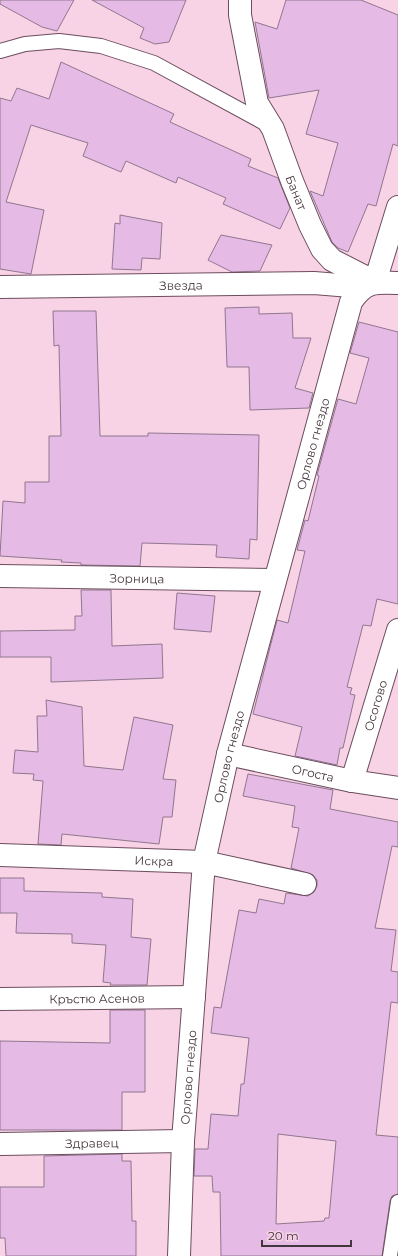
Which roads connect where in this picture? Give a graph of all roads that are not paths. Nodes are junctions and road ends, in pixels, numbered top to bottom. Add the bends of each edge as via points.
1 (240, 0) edge
2 (0, 51) edge
3 (273, 128) junction
4 (398, 207) edge
5 (398, 283) edge
6 (369, 285) junction
7 (0, 287) edge
8 (0, 576) edge
9 (274, 580) junction
10 (398, 630) edge
11 (228, 754) junction
12 (352, 780) junction
13 (398, 788) edge
14 (0, 855) edge
15 (204, 862) junction
16 (305, 884) dead end
17 (194, 997) junction
18 (0, 999) edge
19 (183, 1141) junction
20 (0, 1144) edge
21 (398, 1202) edge
22 (179, 1256) edge
23 (390, 1256) edge

1 - 3 street, Банат via 240,15 257,103
2 - 3 lane via 25,44 59,42 102,46 154,63
3 - 6 street, Банат via 292,181 322,249 332,260
4 - 6 street
5 - 6 street, Звезда
6 - 7 street, Звезда via 314,283
6 - 9 street, Орлово гнездо via 351,302
8 - 9 street, Зорница
9 - 11 street, Орлово гнездо
10 - 12 street, Осогово
11 - 12 street, Огоста
11 - 15 street, Орлово гнездо
12 - 13 street, Огоста
14 - 15 street, Искра
15 - 16 street, Искра
15 - 17 street, Орлово гнездо
17 - 18 street, Кръстю Асенов
17 - 19 street, Орлово гнездо
19 - 20 street, Здравец
19 - 22 street, Орлово гнездо
21 - 23 lane

